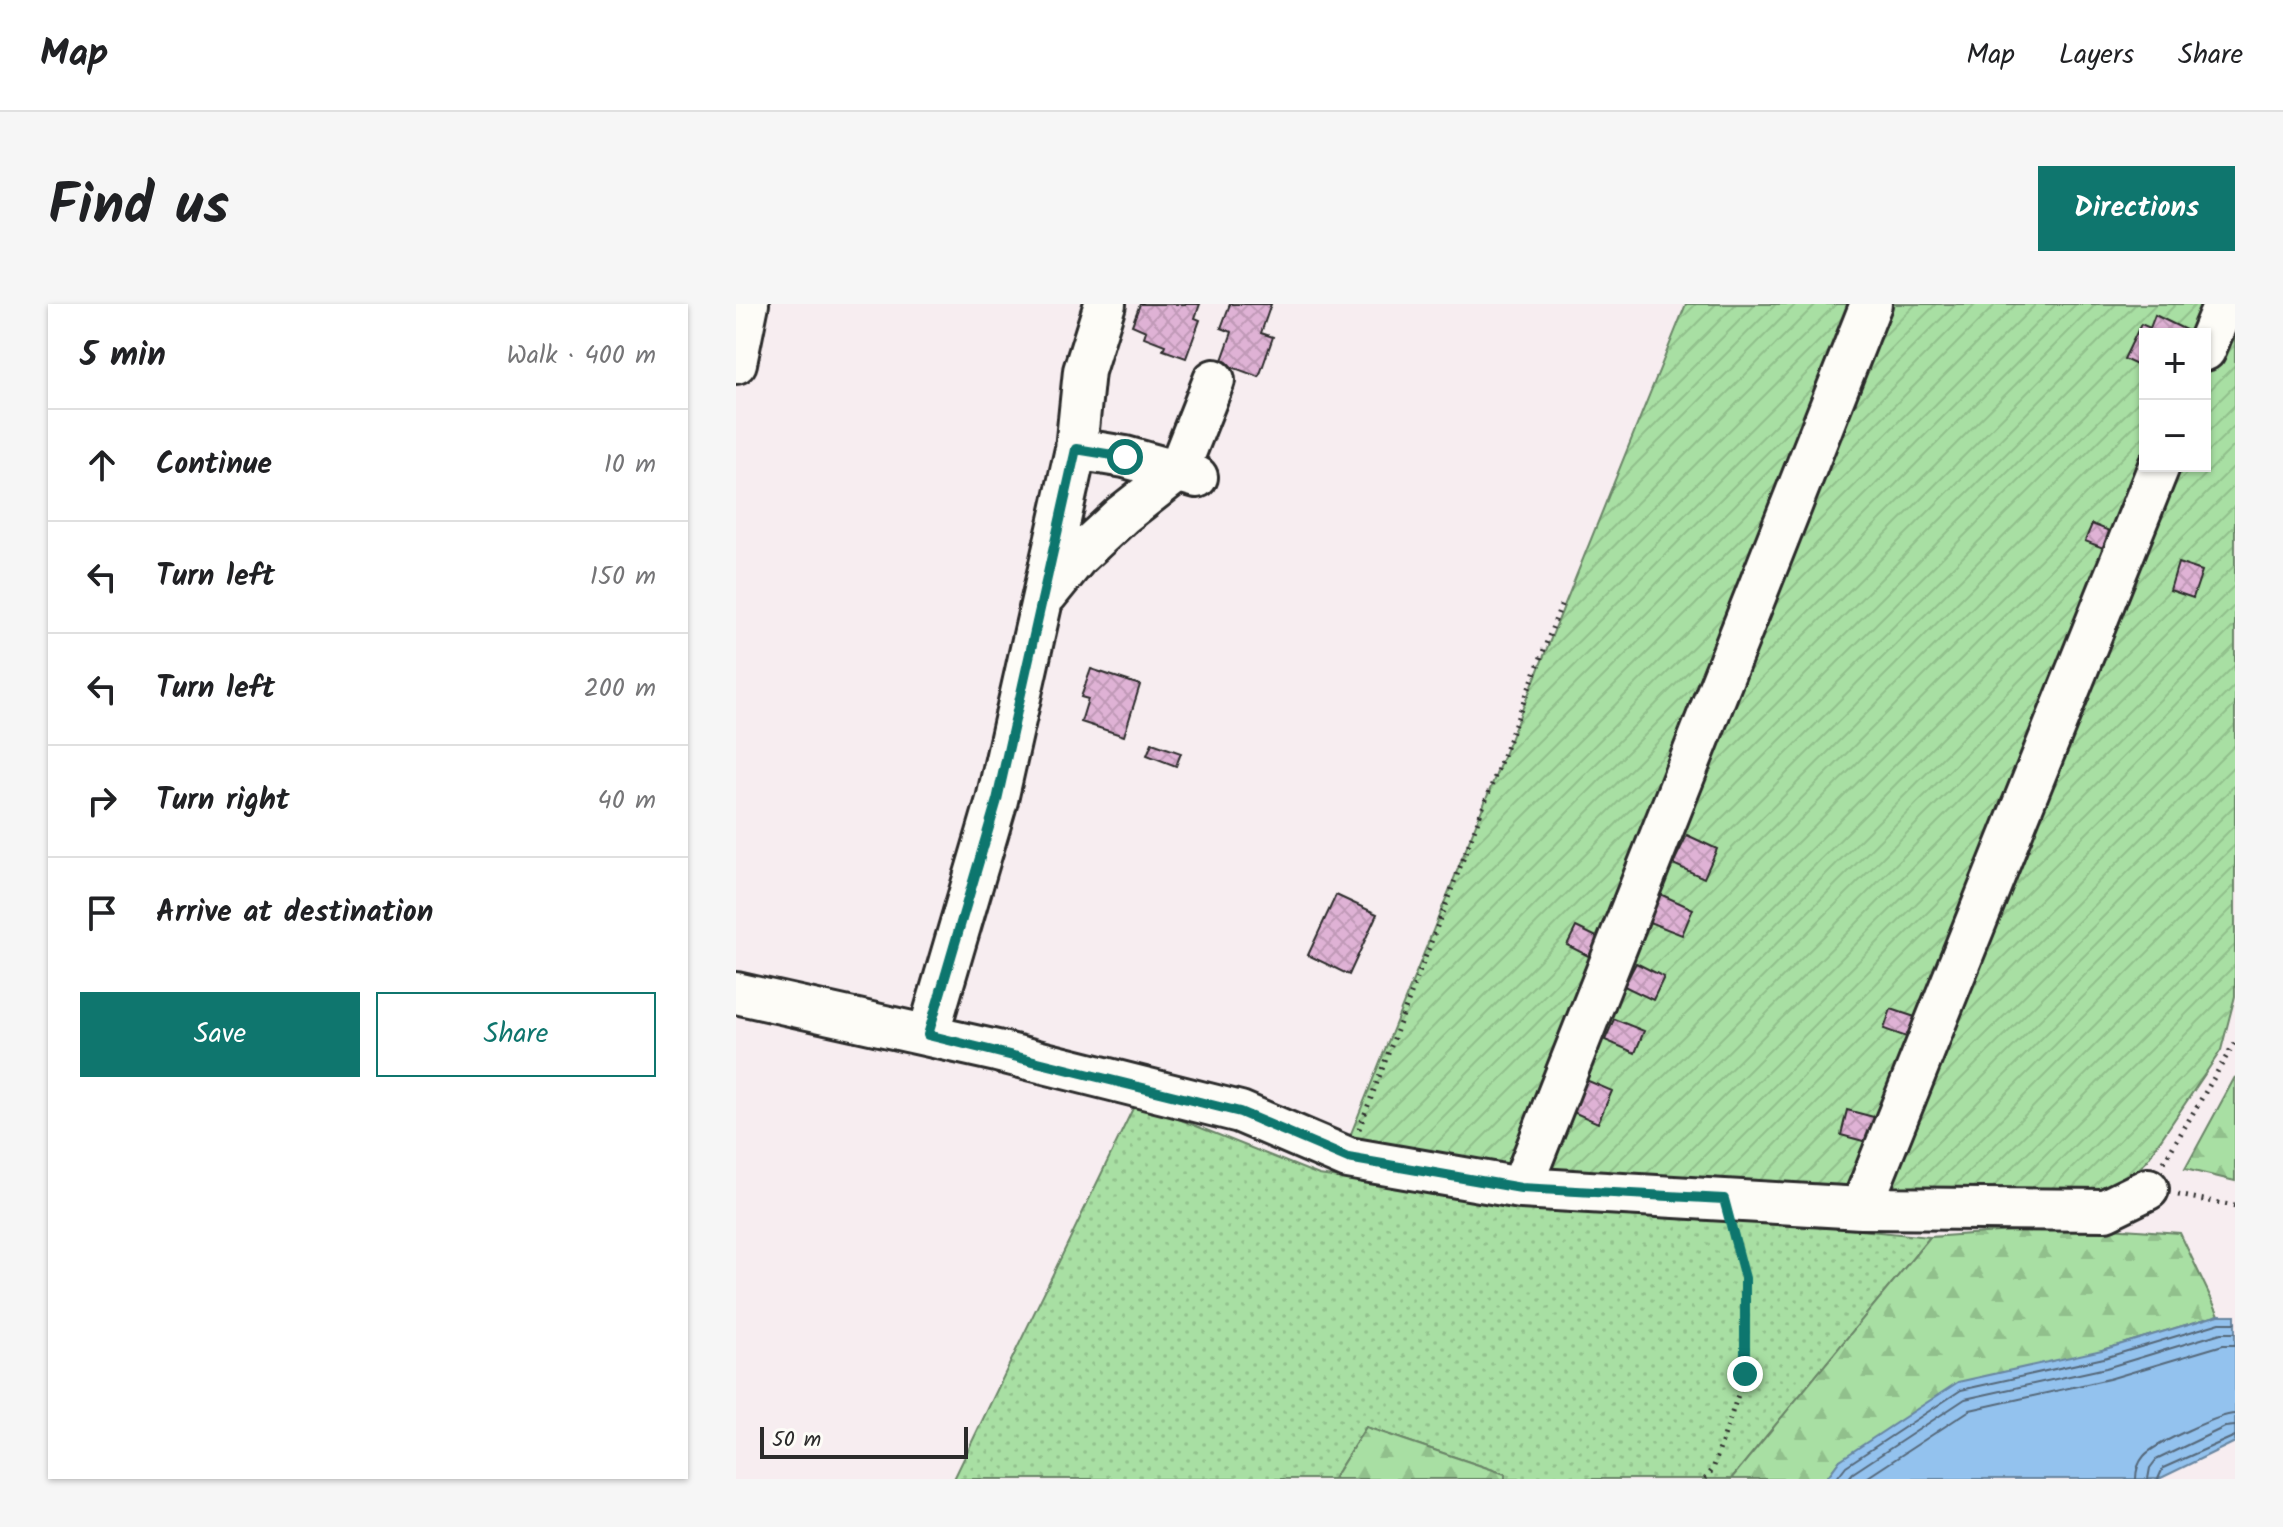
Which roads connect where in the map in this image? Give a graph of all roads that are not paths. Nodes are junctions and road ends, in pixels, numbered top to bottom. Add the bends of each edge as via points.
1 (748, 304) edge
2 (1105, 304) edge
3 (1871, 304) edge
4 (2224, 304) edge
5 (2211, 335) edge
6 (736, 363) edge
7 (1214, 380) dead end
8 (1076, 449) junction
9 (2157, 472) edge
10 (1188, 474) junction
11 (1042, 600) junction
12 (736, 993) edge
13 (928, 1035) junction
14 (1521, 1188) junction
15 (2148, 1189) road end
16 (1861, 1208) junction

1 - 6 street
2 - 8 street via 1084,371
3 - 14 street
4 - 5 street
7 - 10 street
8 - 10 street
8 - 11 street
9 - 16 street
10 - 11 street via 1122,515
11 - 13 street via 997,800
12 - 13 street
13 - 14 street via 1240,1112 1348,1158
14 - 16 street
15 - 16 street via 2105,1210

